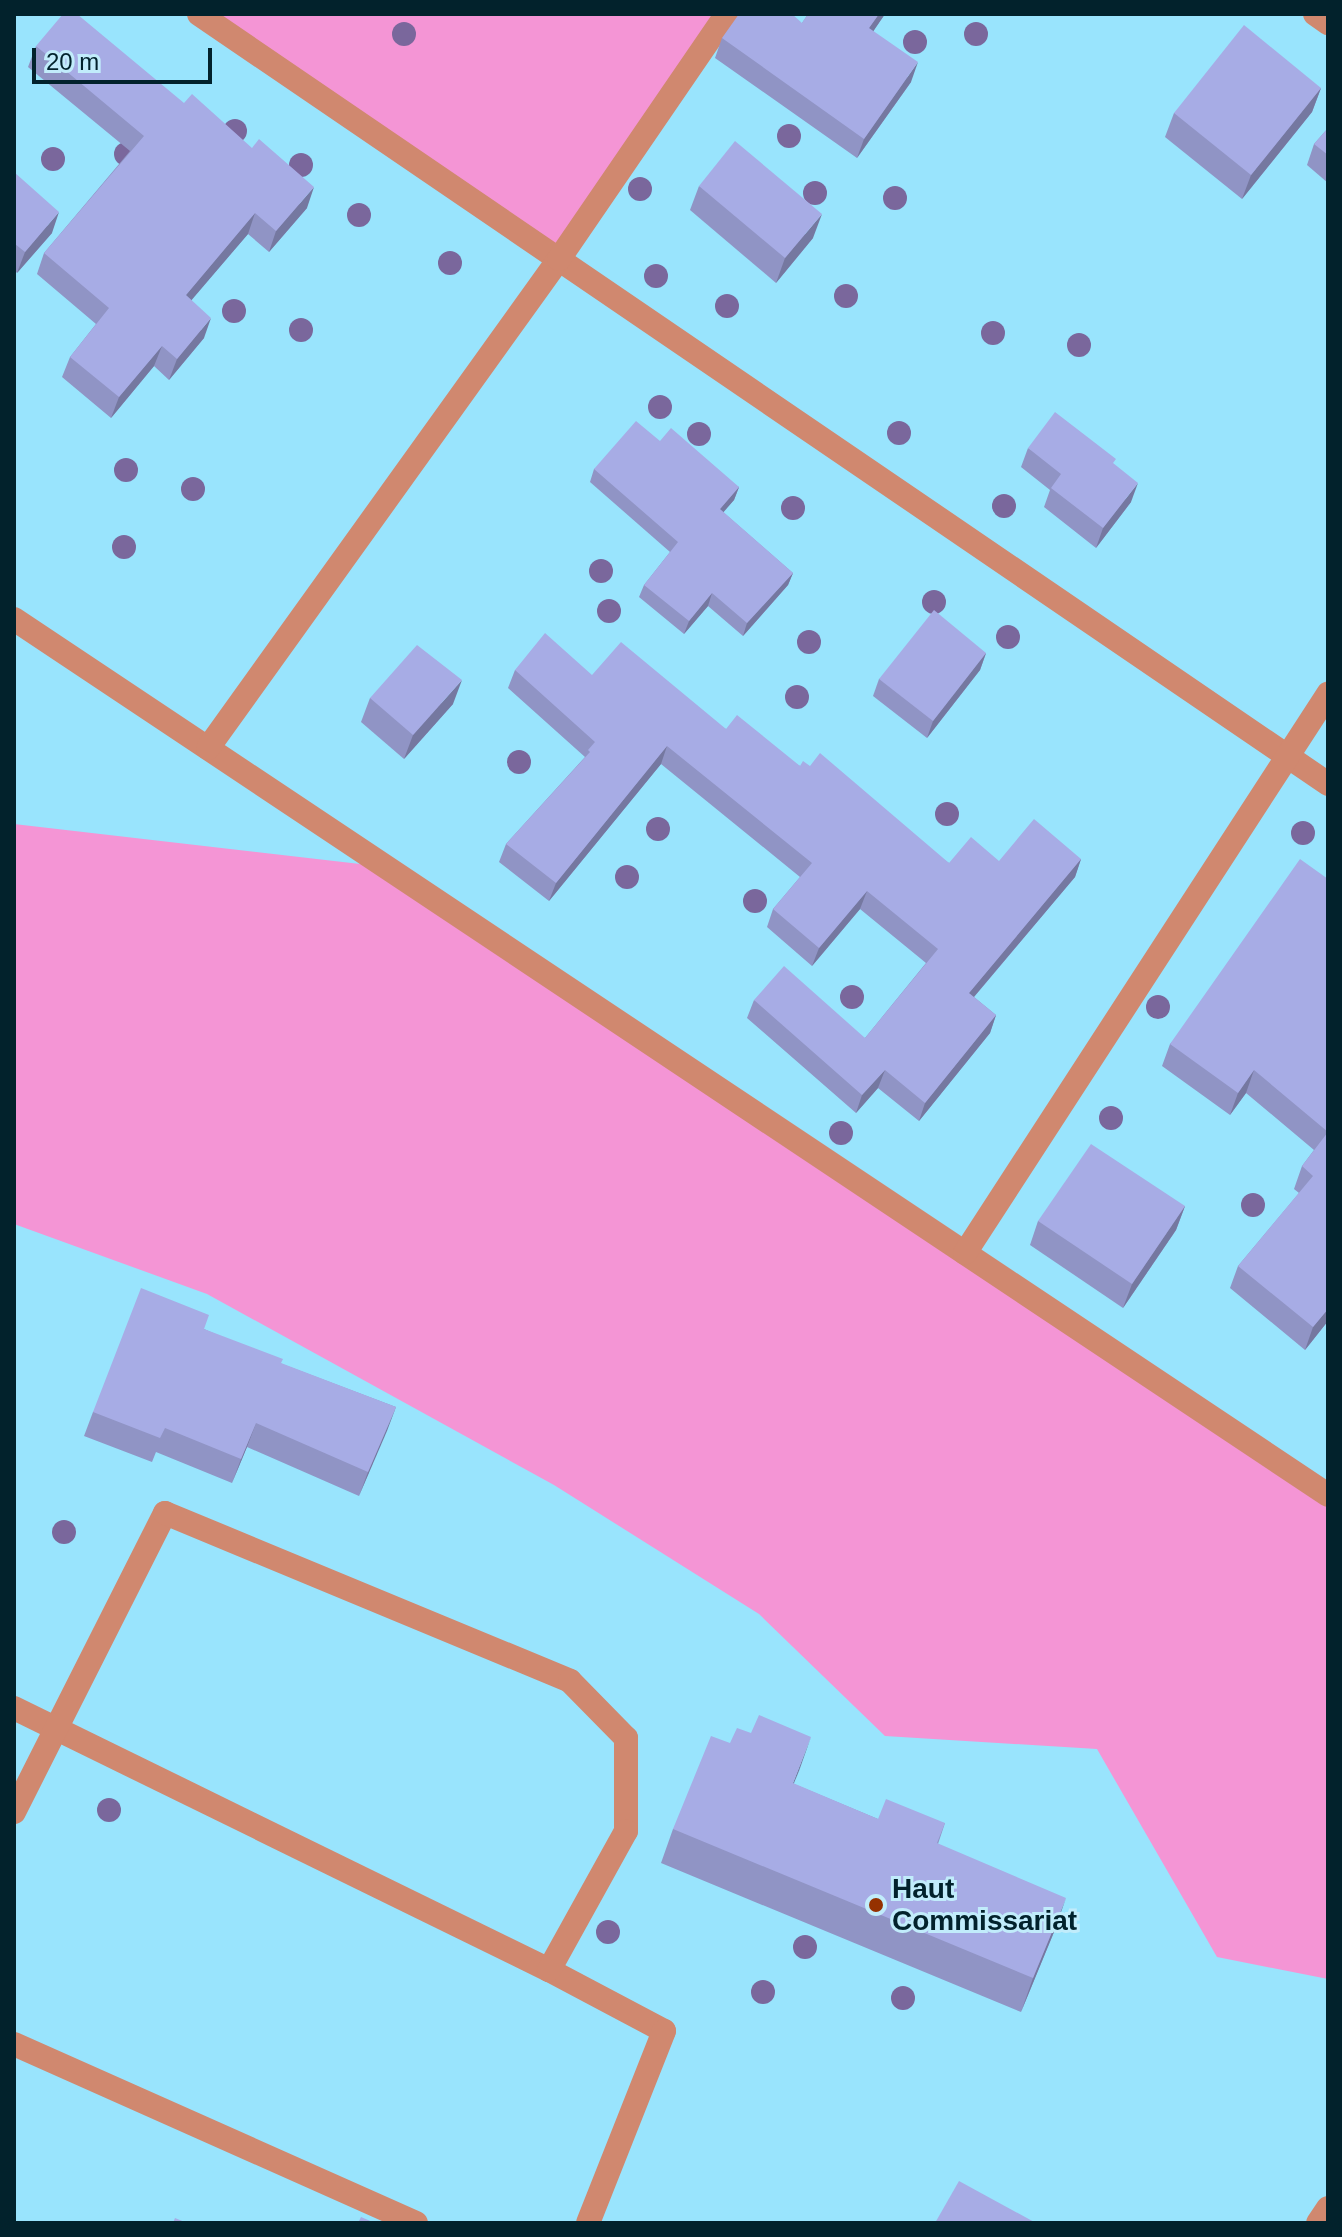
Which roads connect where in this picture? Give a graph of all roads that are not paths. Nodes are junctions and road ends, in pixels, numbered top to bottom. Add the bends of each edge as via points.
1 (199, 14) edge
2 (727, 14) edge
3 (1315, 14) edge
4 (1328, 23) edge
5 (559, 259) junction
6 (14, 619) edge
7 (1328, 694) edge
8 (208, 748) junction
9 (1288, 757) junction
10 (1328, 784) edge
11 (965, 1253) junction
12 (1328, 1495) edge
13 (14, 1708) edge
14 (57, 1728) junction
15 (14, 1812) edge
16 (549, 1970) junction
17 (14, 2044) edge
18 (1328, 2208) edge
19 (416, 2223) edge
20 (588, 2223) edge
21 (1318, 2223) edge

1 - 5 street
2 - 5 street
3 - 4 street
5 - 8 street
5 - 9 street
6 - 8 street
7 - 9 street
8 - 11 street
9 - 10 street
9 - 11 street
11 - 12 street
13 - 14 street
14 - 15 street
14 - 16 street
14 - 16 street via 165,1513 570,1681 626,1738 626,1831
16 - 20 street via 664,2031
17 - 19 street
18 - 21 street

